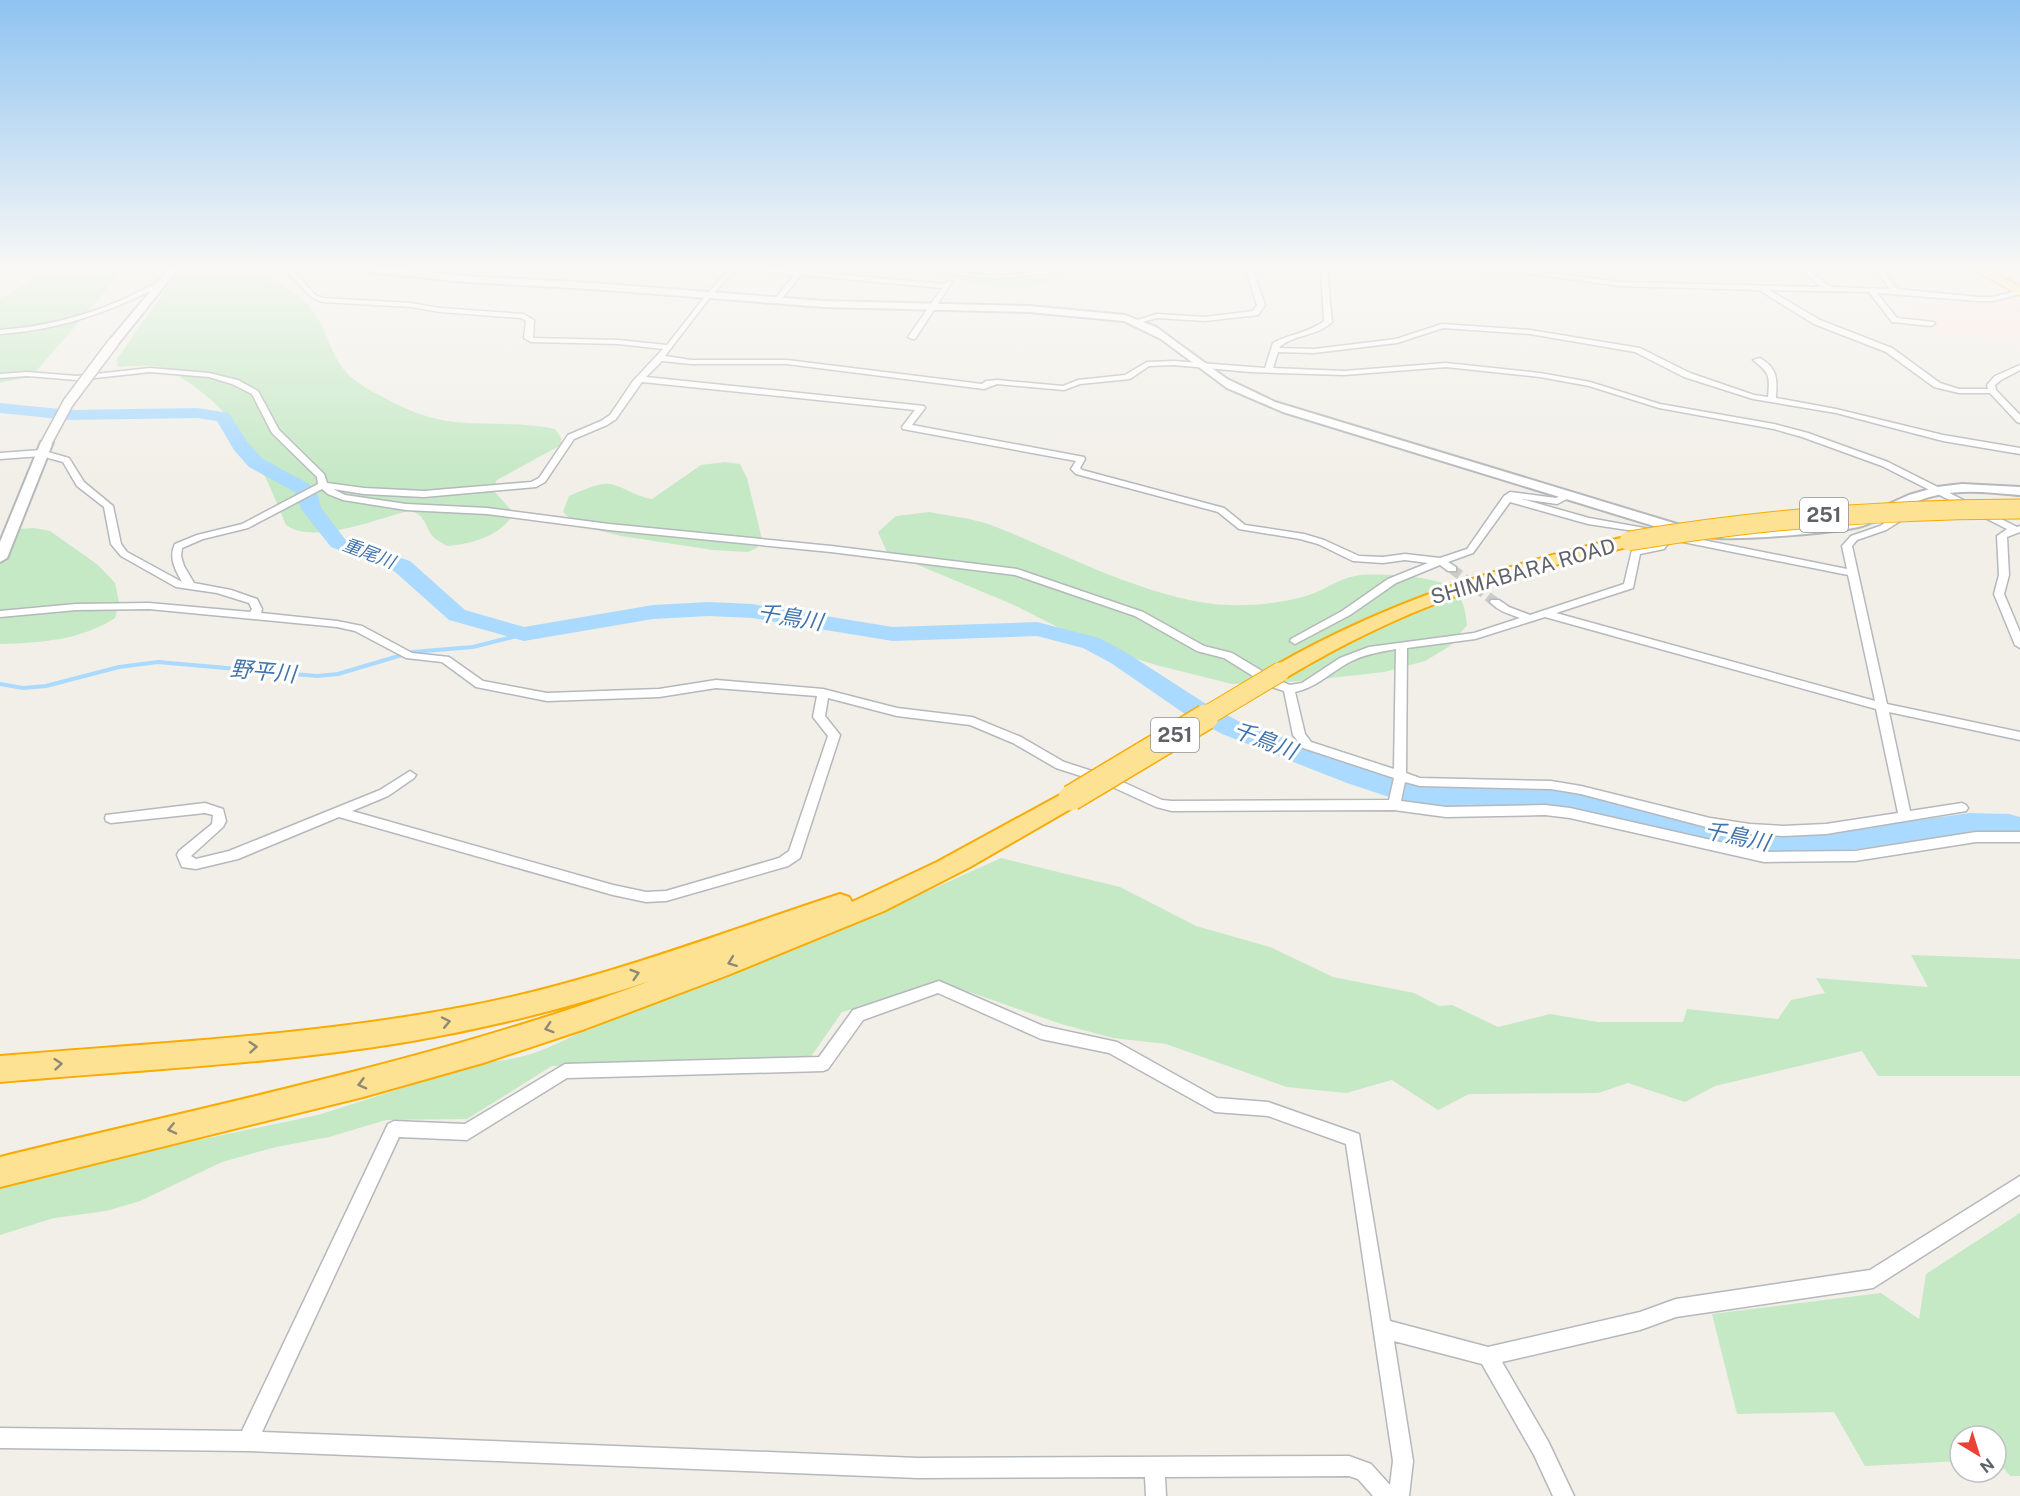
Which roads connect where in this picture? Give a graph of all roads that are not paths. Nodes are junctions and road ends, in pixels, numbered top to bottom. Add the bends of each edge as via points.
1 (117, 339) edge
2 (529, 339) edge
3 (674, 339) edge
4 (1168, 339) edge
5 (1287, 339) edge
6 (1404, 339) edge
7 (1571, 339) edge
8 (1860, 339) edge
9 (668, 347) junction
10 (1275, 350) junction
11 (660, 358) junction
12 (1757, 360) dead end
13 (1199, 364) junction
14 (2020, 367) edge
15 (1269, 369) junction
16 (0, 376) edge
17 (640, 379) junction
18 (1992, 391) junction
19 (1772, 401) junction
20 (2003, 401) junction
21 (2020, 403) edge
22 (2020, 420) edge
23 (44, 448) junction
24 (2020, 451) edge
25 (0, 456) edge
26 (323, 485) junction
27 (1937, 491) junction
28 (2020, 491) edge
29 (1566, 496) junction
30 (1507, 498) junction
31 (1965, 506) junction
32 (2020, 509) edge
33 (2017, 529) edge
34 (1669, 536) junction
35 (0, 558) edge
36 (1441, 561) junction
37 (1452, 569) tunnel mouth
38 (1853, 573) junction
39 (190, 584) junction
40 (1495, 602) tunnel mouth
41 (0, 614) edge
42 (1544, 614) junction
43 (254, 617) junction
44 (1530, 618) junction
45 (1295, 641) dead end
46 (2020, 645) edge
47 (1402, 646) junction
48 (1285, 680) junction
49 (823, 693) junction
50 (1882, 707) junction
51 (2020, 736) edge
52 (410, 775) dead end
53 (1400, 779) junction
54 (1394, 802) junction
55 (1962, 808) dead end
56 (338, 812) junction
57 (1905, 816) junction
58 (111, 819) dead end
59 (1013, 831) junction
60 (2020, 837) edge
61 (0, 1069) edge
62 (0, 1172) edge
63 (2020, 1184) edge
64 (1382, 1328) junction
65 (1488, 1356) junction
66 (0, 1438) edge
67 (248, 1441) junction
68 (1154, 1466) junction
69 (1156, 1496) edge
70 (1386, 1496) edge
71 (1399, 1496) edge
72 (1564, 1496) edge

1 - 23 street, bridge via 73,394
2 - 9 street
3 - 9 street
4 - 13 street
5 - 10 street
6 - 10 street via 1314,351
7 - 19 street via 1637,350 1687,375
8 - 18 street via 1889,350 1937,385 1959,391
9 - 11 street
10 - 15 street
11 - 13 street via 780,362 984,387 997,382 1064,388 1078,382 1127,377 1147,364
11 - 17 street
12 - 19 street via 1770,368 1773,375
13 - 15 street
13 - 29 street via 1255,398 1287,410
14 - 18 street via 1998,378 1991,386
15 - 27 street via 1344,373 1446,365 1590,384 1659,406 1805,435 1885,464
16 - 26 street via 43,374 77,378 150,370 209,375 235,382 255,393 274,431 321,476
17 - 26 street via 613,417 571,437 559,459 533,485 424,494
17 - 36 street via 921,408 906,427 1081,459 1075,469 1079,472 1221,510 1242,527 1301,536 1357,559 1405,557
18 - 20 street
19 - 24 street
20 - 21 street
20 - 22 street
23 - 25 street
23 - 35 street
23 - 39 street via 66,460 80,484 108,506 116,544 124,554 171,582
26 - 39 street via 245,526 178,546 178,562
26 - 48 street via 343,497 406,507 487,511 1017,572 1139,614 1201,649 1228,656 1273,683
27 - 28 street
27 - 29 street via 1856,524 1743,535 1697,534
27 - 31 street
29 - 30 street via 1557,501 1516,494
30 - 34 street via 1544,511
30 - 36 street via 1470,551
31 - 33 street
31 - 38 street via 1949,515 1900,517 1854,538 1847,546
32 - 48 highway, SHIMABARA ROAD / 251, bridge via 1833,514 1629,541 1525,566 1420,602 1328,643
33 - 46 street via 2002,536 2004,575 1999,594
34 - 38 street
34 - 42 street via 1661,547 1635,552 1629,586
36 - 37 street
36 - 45 street via 1392,581 1346,613
38 - 50 street
39 - 43 street via 254,601
40 - 44 street
41 - 43 street via 149,606
42 - 44 street
42 - 50 street
43 - 49 street via 358,628 406,654 445,659 480,684 547,697 659,693 716,684
44 - 47 street via 1475,636
47 - 48 street via 1359,653 1305,686
47 - 53 street
48 - 53 street via 1299,735 1307,745
48 - 59 highway, SHIMABARA ROAD / 251, bridge
49 - 54 street via 897,712 972,721 1017,740 1060,765 1110,781 1160,804
49 - 56 street via 819,717 834,735 795,854 783,862 666,896 646,897 613,890
50 - 51 street
50 - 57 street
52 - 56 street via 384,793
53 - 54 street
53 - 57 street via 1442,784 1551,785 1750,829 1826,829
54 - 60 street via 1446,812 1570,813 1764,857 1855,856 1976,837
55 - 57 street
56 - 58 street via 233,855 196,864 187,863 184,855 217,827 219,812 205,808
61 -> 59 highway via 313,1042 412,1029 500,1011 656,967 777,927 859,897
59 -> 62 highway via 882,901 599,1012 362,1085
63 - 65 street via 1873,1279 1676,1308 1640,1321
64 - 65 street
64 - 67 street via 1353,1138 1268,1109 1215,1105 1112,1047 1041,1032 939,987 858,1015 823,1064 565,1071 467,1132 394,1129
64 - 71 street via 1403,1461
65 - 72 street
66 - 67 street
67 - 68 street via 918,1468
68 - 69 street
68 - 70 street via 1349,1466 1364,1471

